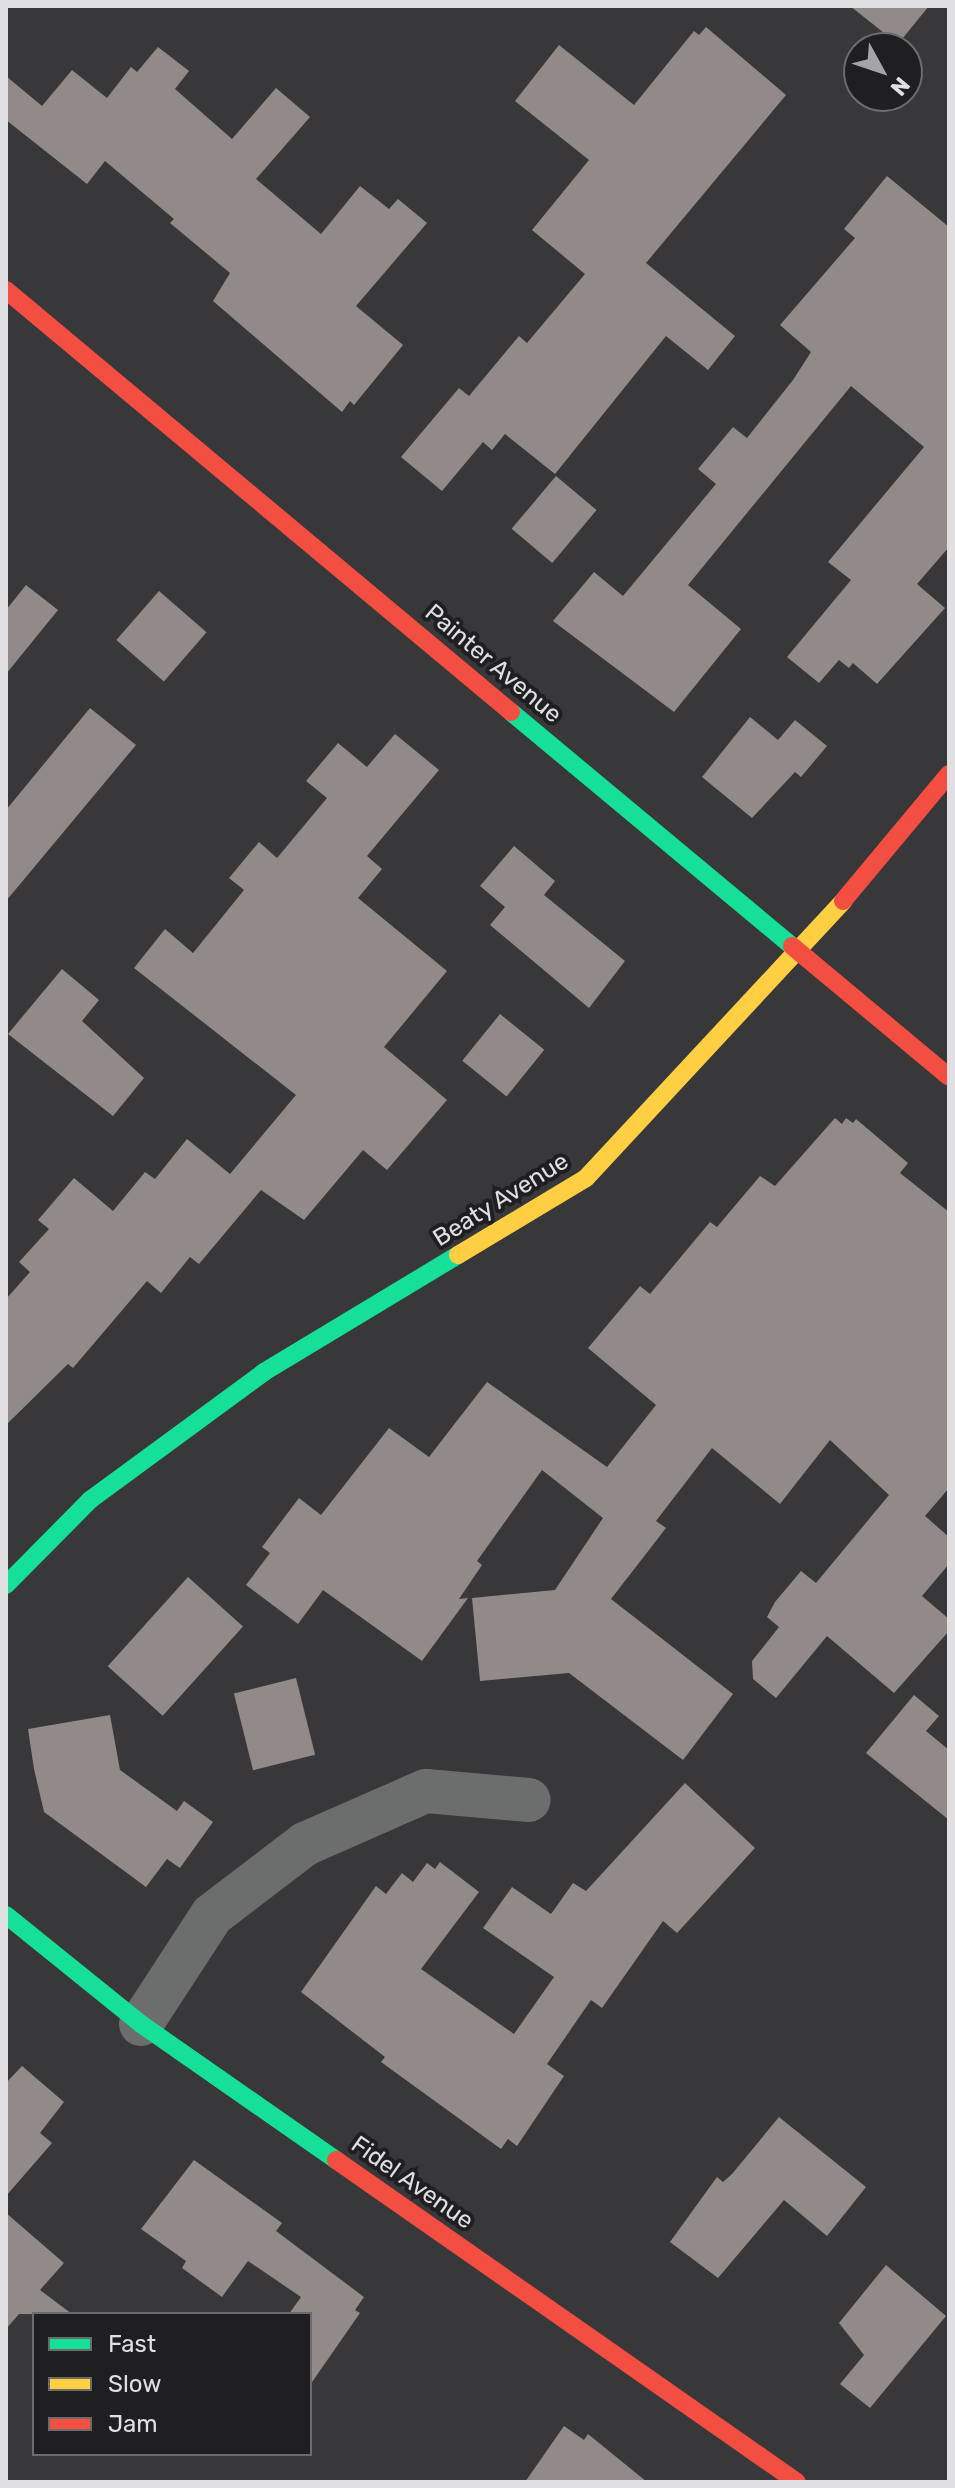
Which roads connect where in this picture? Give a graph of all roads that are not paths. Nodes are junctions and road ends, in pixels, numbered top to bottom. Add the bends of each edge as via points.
1 (6, 290) edge
2 (949, 774) edge
3 (801, 951) junction
4 (949, 1077) edge
5 (6, 1585) edge
6 (529, 1800) dead end
7 (6, 1915) edge
8 (141, 2024) junction
9 (797, 2482) edge

1 - 3 street, Painter Avenue
2 - 3 street, Beaty Avenue
3 - 4 street, Painter Avenue
3 - 5 street, Beaty Avenue via 586,1178 264,1372 90,1500
6 - 8 street via 426,1791 305,1844 212,1915
7 - 8 street, Fidel Avenue
8 - 9 street, Fidel Avenue

